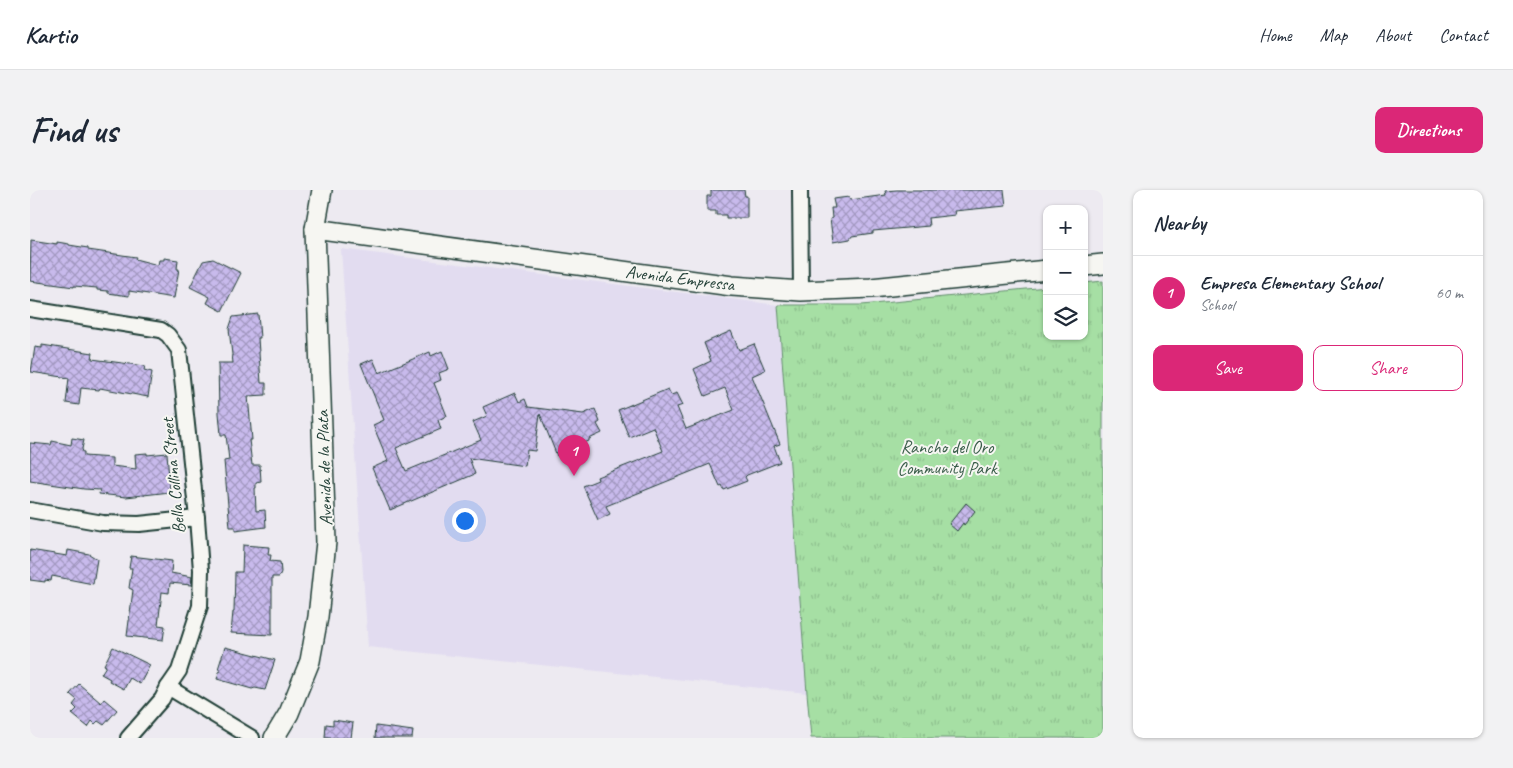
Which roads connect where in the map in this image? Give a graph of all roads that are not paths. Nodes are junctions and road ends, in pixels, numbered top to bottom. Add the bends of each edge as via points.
1 (322, 190) edge
2 (800, 190) edge
3 (316, 229) junction
4 (1103, 264) edge
5 (1088, 266) edge
6 (1043, 270) edge
7 (801, 291) junction
8 (30, 309) edge
9 (30, 510) edge
10 (197, 518) junction
11 (168, 687) junction
12 (128, 738) edge
13 (252, 738) edge
14 (274, 738) edge

1 - 3 street, Avenida de la Plata
2 - 7 street
3 - 7 street, Avenida Empressa via 732,286
3 - 14 street, Avenida de la Plata via 326,542 310,661 289,713
4 - 5 street
6 - 7 street, Avenida Empressa via 872,288
8 - 10 street, Bella Collina Street via 161,330 168,334 180,350
9 - 10 street via 104,523 139,524
10 - 11 street, Bella Collina Street via 200,606 180,671
11 - 12 street, Bella Collina Street via 162,699
11 - 13 street

